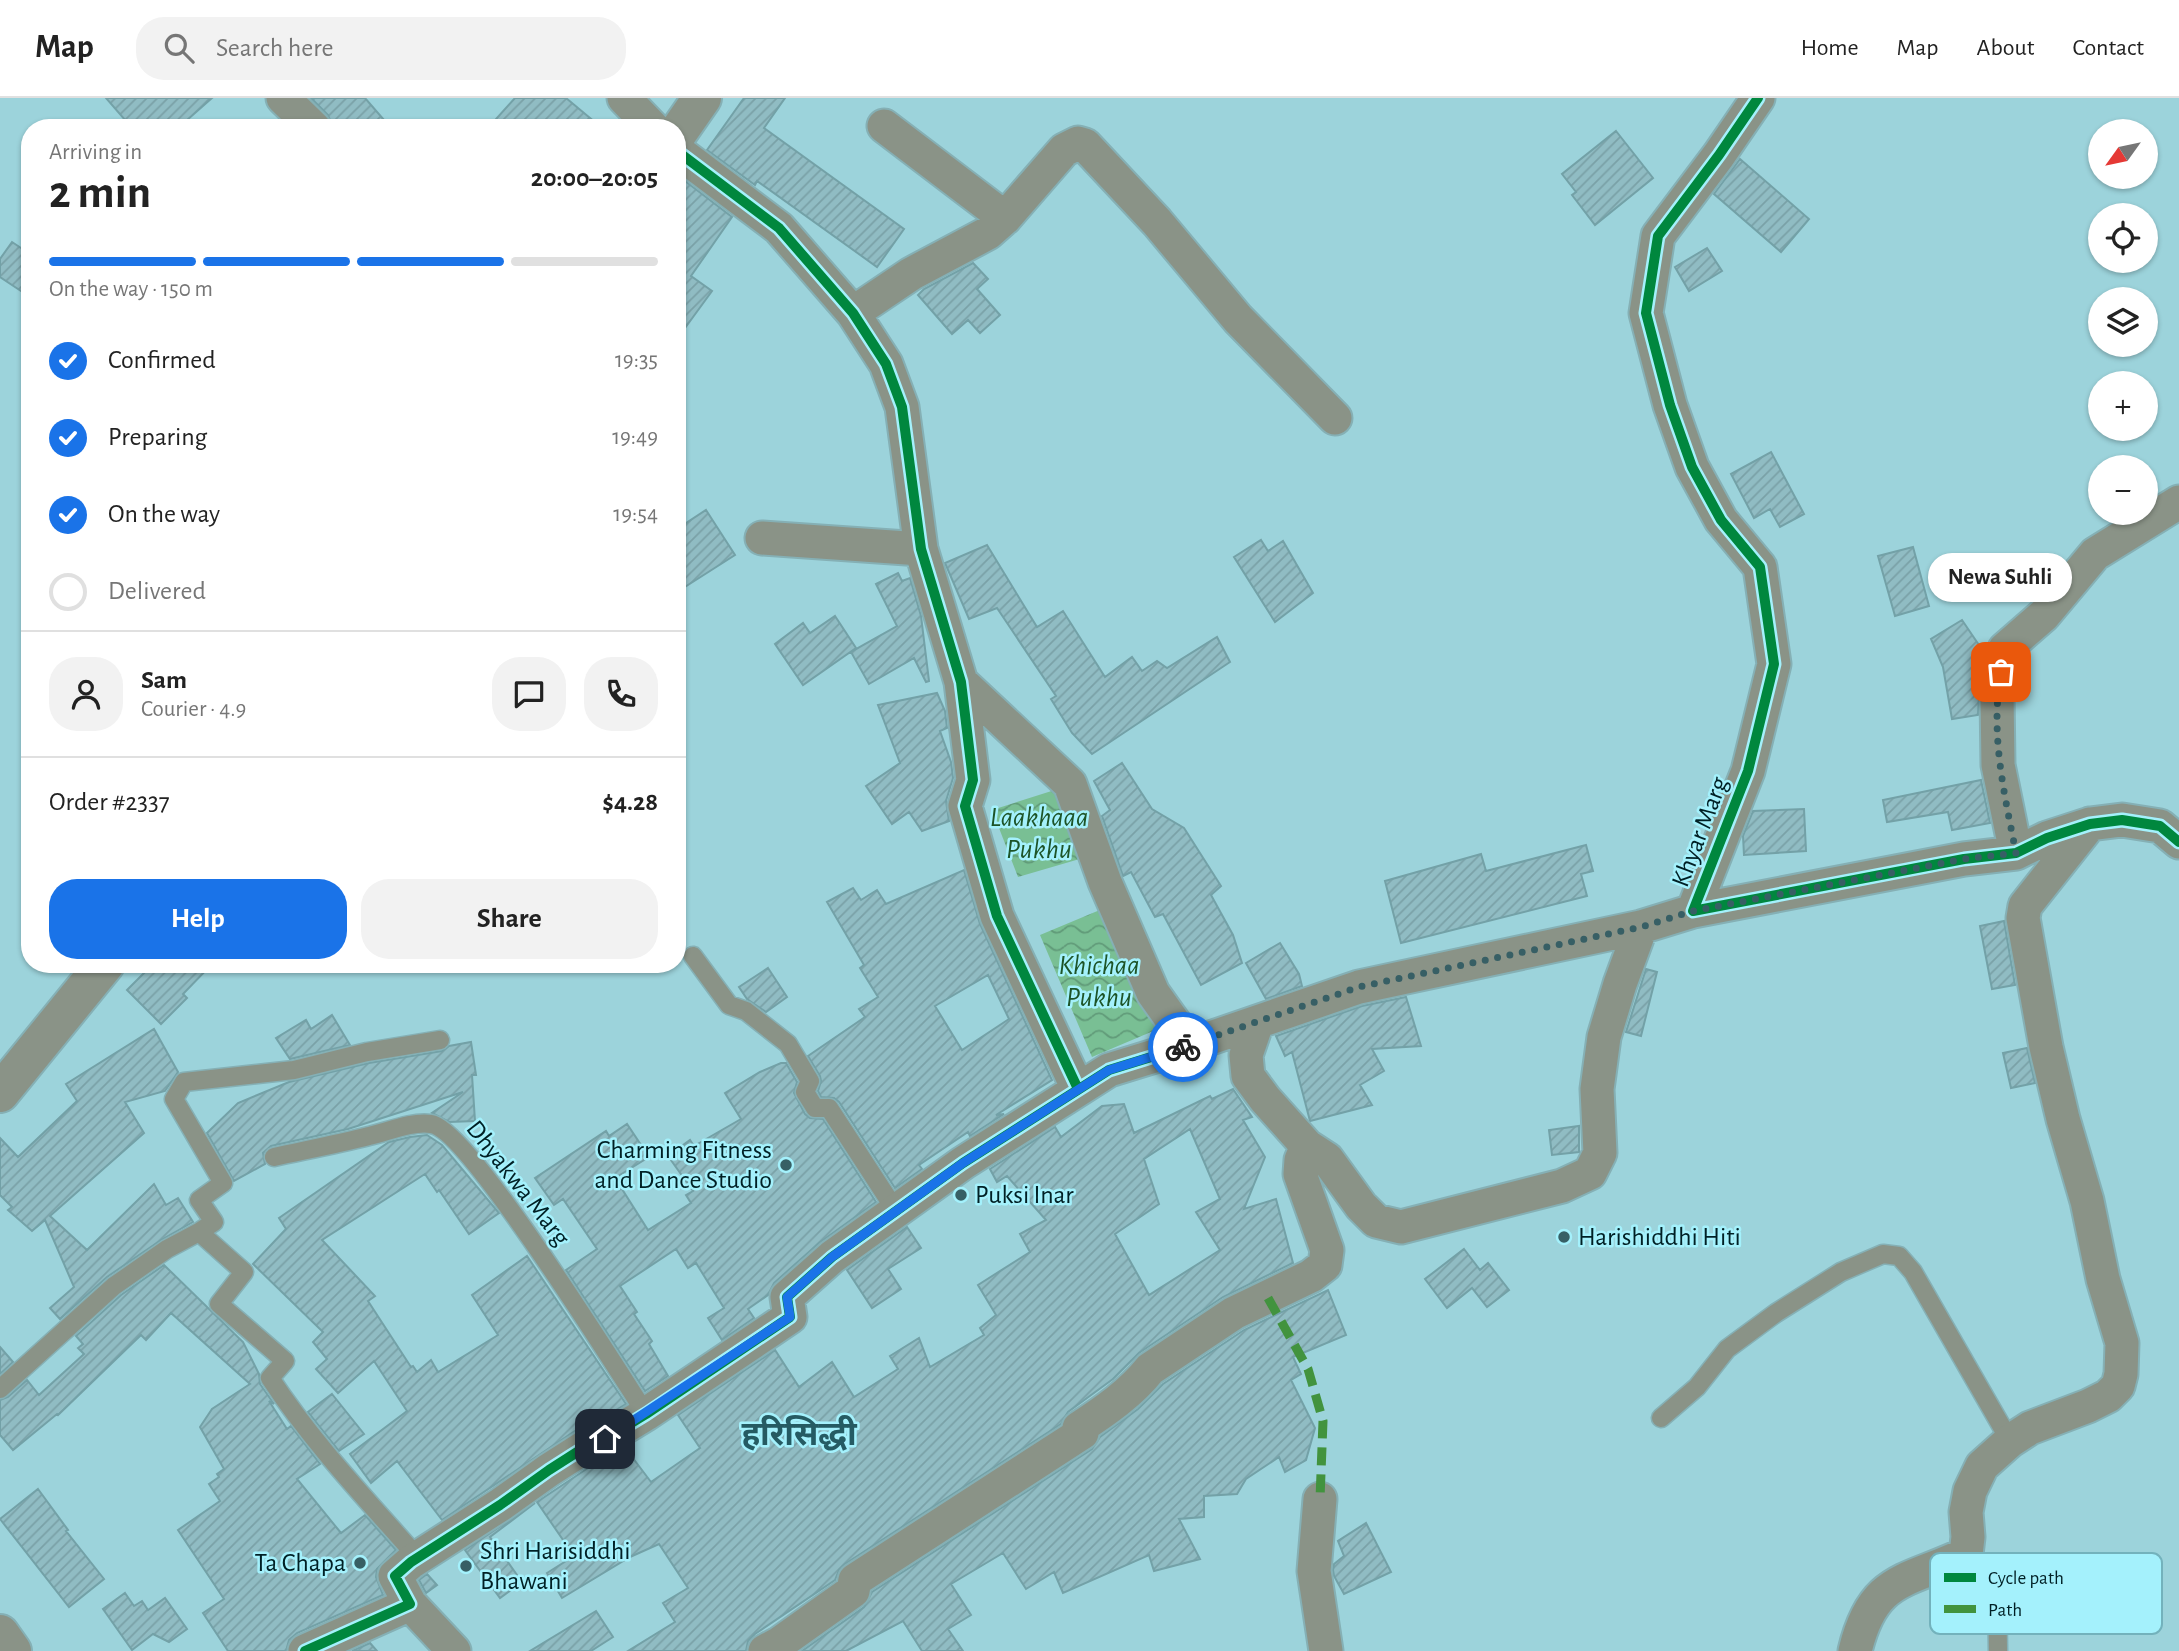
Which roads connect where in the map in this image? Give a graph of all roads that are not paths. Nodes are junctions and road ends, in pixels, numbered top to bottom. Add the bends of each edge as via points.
1 (283, 98) edge
2 (624, 98) edge
3 (702, 98) edge
4 (1758, 98) edge
5 (306, 119) edge
6 (644, 119) edge
7 (686, 121) edge
8 (884, 126) dead end
9 (686, 158) edge
10 (1005, 218) junction
11 (853, 313) junction
12 (1335, 418) dead end
13 (2179, 502) edge
14 (762, 538) dead end
15 (921, 549) junction
16 (961, 682) junction
17 (2090, 824) junction
18 (2179, 842) edge
19 (2016, 853) junction
20 (1693, 911) junction
21 (1641, 927) junction
22 (693, 956) dead end
23 (99, 973) edge
24 (1257, 1023) junction
25 (440, 1040) dead end
26 (1190, 1045) junction
27 (1078, 1090) junction
28 (0, 1093) edge
29 (1307, 1146) junction
30 (274, 1157) dead end
31 (896, 1211) junction
32 (199, 1232) junction
33 (0, 1389) edge
34 (646, 1414) junction
35 (1661, 1418) dead end
36 (2010, 1441) junction
37 (1320, 1500) dead end
38 (1966, 1553) edge
39 (418, 1558) junction
40 (1930, 1569) edge
41 (410, 1604) junction
42 (0, 1634) edge
43 (12, 1651) edge
44 (306, 1651) edge
45 (454, 1651) edge
46 (765, 1651) edge
47 (1326, 1651) edge
48 (1855, 1651) edge

1 - 5 street
2 - 6 street
3 - 7 street
4 - 20 street, Khyar Marg via 1658,236 1646,313 1692,467 1721,520 1760,567 1774,664 1748,771
8 - 10 street
9 - 11 street via 779,228
10 - 11 street via 988,233 911,274
10 - 12 street via 1064,150 1078,143 1085,145 1238,319
11 - 15 street via 886,364 902,407
13 - 19 street via 2095,554 2044,615 2005,649 1997,695 1998,765
14 - 15 street
15 - 16 street
16 - 26 street via 1069,785 1153,993
16 - 27 street via 973,780 965,806 997,916
17 - 18 street, Khyar Marg via 2122,820 2160,826
17 - 19 street, Khyar Marg
17 - 36 street via 2025,906 2024,918 2046,1047 2122,1343 2121,1374 2118,1386 2108,1396 2029,1428
19 - 20 street, Khyar Marg
20 - 21 street
21 - 24 street via 1359,987
21 - 29 street via 1604,1037 1597,1089 1600,1153 1590,1173 1562,1186 1401,1227 1376,1222 1327,1159
22 - 31 lane via 729,1005 746,1011 788,1044 810,1081 805,1092 815,1108 829,1108
23 - 28 street
24 - 26 street
24 - 29 street via 1247,1055 1248,1076
25 - 32 lane via 294,1070 184,1082 174,1100 223,1183 199,1200 214,1222
26 - 27 street via 1109,1070
27 - 31 street
29 - 46 street via 1300,1174 1327,1250 1325,1265 1234,1313 1150,1369 1111,1407 1079,1428 1082,1433 875,1566 855,1580 853,1591
30 - 34 lane, Dhyakwa Marg via 394,1128 432,1124 448,1132 575,1302
31 - 34 street via 832,1257 787,1297 790,1317
32 - 33 lane via 114,1286
32 - 39 lane via 244,1272 219,1304 285,1361 270,1378
34 - 39 street via 585,1447
35 - 36 lane via 1697,1387 1727,1349 1766,1320 1841,1272 1883,1254 1899,1256 1913,1272
36 - 38 street via 1982,1466 1970,1491
37 - 47 street via 1314,1571
39 - 41 street via 396,1576
40 - 48 street via 1893,1584 1878,1597
41 - 44 street
41 - 45 street
42 - 43 street

